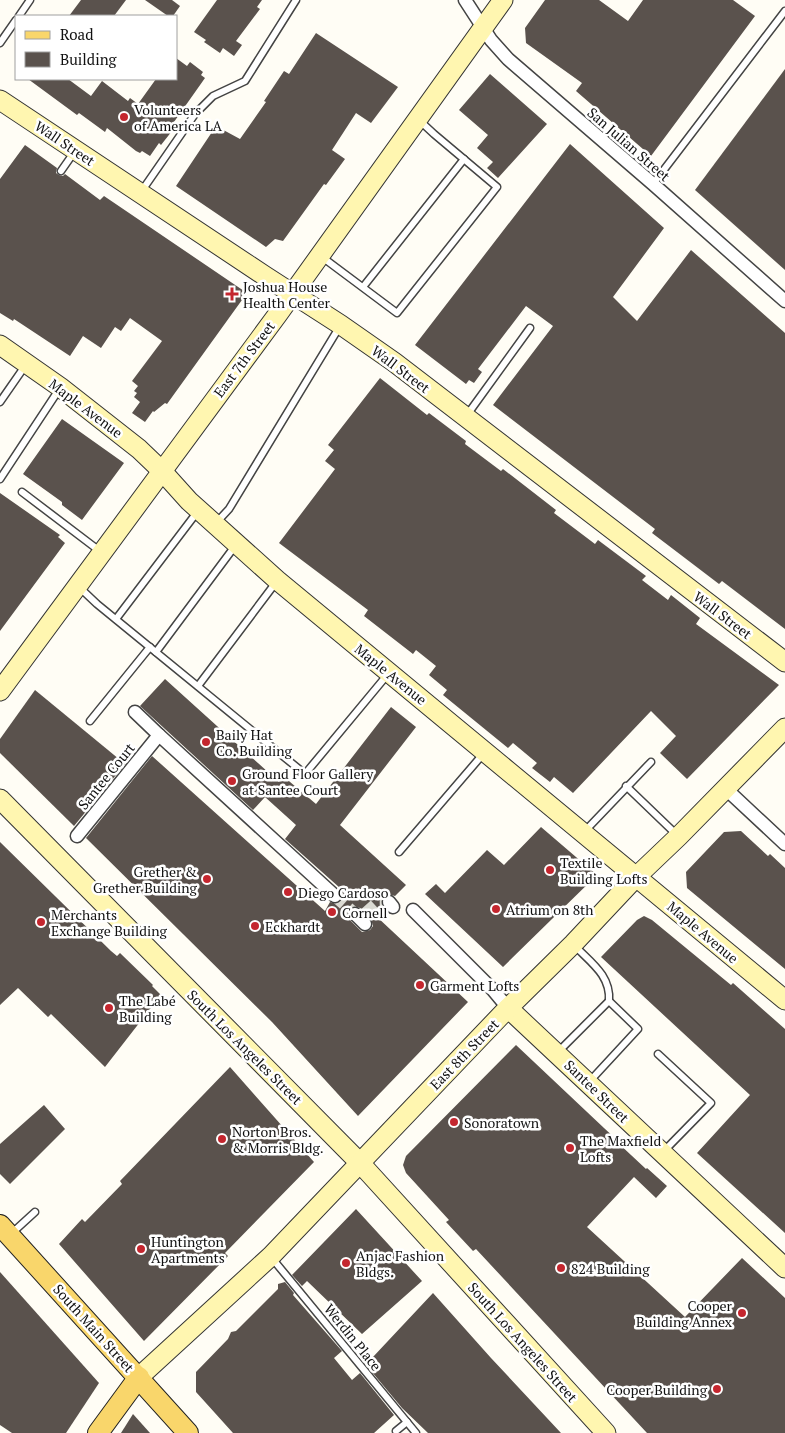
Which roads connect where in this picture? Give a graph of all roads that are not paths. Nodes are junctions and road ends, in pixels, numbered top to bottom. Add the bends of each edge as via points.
1 (30, 0) edge
2 (296, 0) edge
3 (465, 0) edge
4 (503, 0) edge
5 (785, 11) edge
6 (19, 15) edge
7 (15, 21) edge
8 (484, 28) junction
9 (0, 43) edge
10 (1, 103) edge
11 (418, 118) junction
12 (76, 150) junction
13 (464, 158) junction
14 (61, 171) dead end
15 (652, 184) junction
16 (140, 193) junction
17 (319, 255) junction
18 (363, 287) junction
19 (292, 294) junction
20 (785, 301) edge
21 (341, 325) junction
22 (530, 328) dead end
23 (0, 345) edge
24 (27, 364) junction
25 (60, 388) junction
26 (0, 402) edge
27 (465, 418) junction
28 (162, 471) junction
29 (0, 479) edge
30 (22, 492) dead end
31 (199, 510) junction
32 (216, 524) junction
33 (238, 543) junction
34 (102, 552) junction
35 (277, 580) junction
36 (78, 585) junction
37 (116, 619) junction
38 (150, 647) junction
39 (156, 652) junction
40 (785, 662) edge
41 (389, 673) junction
42 (198, 686) junction
43 (0, 691) edge
44 (135, 712) dead end
45 (90, 721) dead end
46 (785, 728) edge
47 (159, 736) junction
48 (484, 752) junction
49 (651, 762) dead end
50 (626, 786) junction
51 (726, 788) junction
52 (0, 799) edge
53 (584, 832) junction
54 (76, 836) dead end
55 (679, 836) junction
56 (785, 844) edge
57 (399, 852) dead end
58 (636, 877) junction
59 (335, 896) tunnel mouth
60 (413, 910) dead end
61 (573, 944) junction
62 (785, 1000) edge
63 (609, 1001) junction
64 (508, 1008) junction
65 (557, 1053) junction
66 (658, 1054) dead end
67 (589, 1083) junction
68 (662, 1153) junction
69 (360, 1163) junction
70 (35, 1212) dead end
71 (5, 1230) edge
72 (271, 1256) junction
73 (785, 1268) edge
74 (139, 1377) junction
75 (407, 1422) junction
76 (396, 1431) dead end
77 (98, 1433) edge
78 (188, 1433) edge
79 (416, 1433) edge
80 (606, 1433) edge

1 - 6 lane
2 - 16 lane via 245,81 213,96 195,114
3 - 8 street, San Julian Street
4 - 8 main road, East 7th Street
5 - 15 lane
7 - 9 lane
8 - 11 main road, East 7th Street
8 - 15 street, San Julian Street via 508,59
10 - 12 main road, Wall Street
11 - 13 lane
11 - 17 main road, East 7th Street
12 - 14 lane
12 - 16 main road, Wall Street
13 - 18 lane
13 - 18 lane via 497,187 397,313
15 - 20 street, San Julian Street
16 - 19 main road, Wall Street
17 - 18 lane
17 - 19 main road, East 7th Street
19 - 21 main road, Wall Street
19 - 28 main road, East 7th Street
21 - 27 main road, Wall Street
21 - 32 lane via 229,509
22 - 27 lane
23 - 24 main road, Maple Avenue
24 - 25 main road, Maple Avenue
24 - 26 lane
25 - 28 main road, Maple Avenue via 139,449
25 - 29 lane
27 - 40 main road, Wall Street
28 - 31 main road, Maple Avenue
28 - 34 main road, East 7th Street
30 - 34 lane
31 - 32 main road, Maple Avenue
31 - 37 lane
32 - 33 main road, Maple Avenue
33 - 35 main road, Maple Avenue
33 - 39 lane
34 - 36 main road, East 7th Street
35 - 41 main road, Maple Avenue
35 - 42 lane
36 - 37 lane
36 - 43 main road, East 7th Street
37 - 38 lane
38 - 39 lane
38 - 45 lane
39 - 42 lane
41 - 42 lane via 305,774
41 - 48 main road, Maple Avenue
44 - 47 street
46 - 51 main road, East 8th Street
47 - 54 street, Santee Court
47 - 59 street
48 - 53 main road, Maple Avenue
48 - 57 lane
49 - 50 lane
50 - 53 lane
50 - 55 lane
51 - 55 main road, East 8th Street
51 - 56 street
52 - 69 main road, South Los Angeles Street
53 - 58 main road, Maple Avenue
55 - 58 main road, East 8th Street
58 - 61 main road, East 8th Street
58 - 62 main road, Maple Avenue
60 - 64 street, Santee Street
61 - 63 lane via 605,978 610,990
61 - 64 main road, East 8th Street
63 - 65 lane
63 - 67 lane via 638,1029
64 - 65 main road, Santee Street
64 - 69 main road, East 8th Street
65 - 67 main road, Santee Street
66 - 68 lane via 711,1103
67 - 68 main road, Santee Street
68 - 73 main road, Santee Street
69 - 72 main road, East 8th Street
69 - 80 main road, South Los Angeles Street
70 - 71 lane
71 - 74 main road, South Main Street
72 - 74 main road, East 8th Street
72 - 75 lane, Werdin Place
74 - 77 main road
74 - 78 main road, South Main Street
75 - 76 lane
75 - 79 lane, Werdin Place

